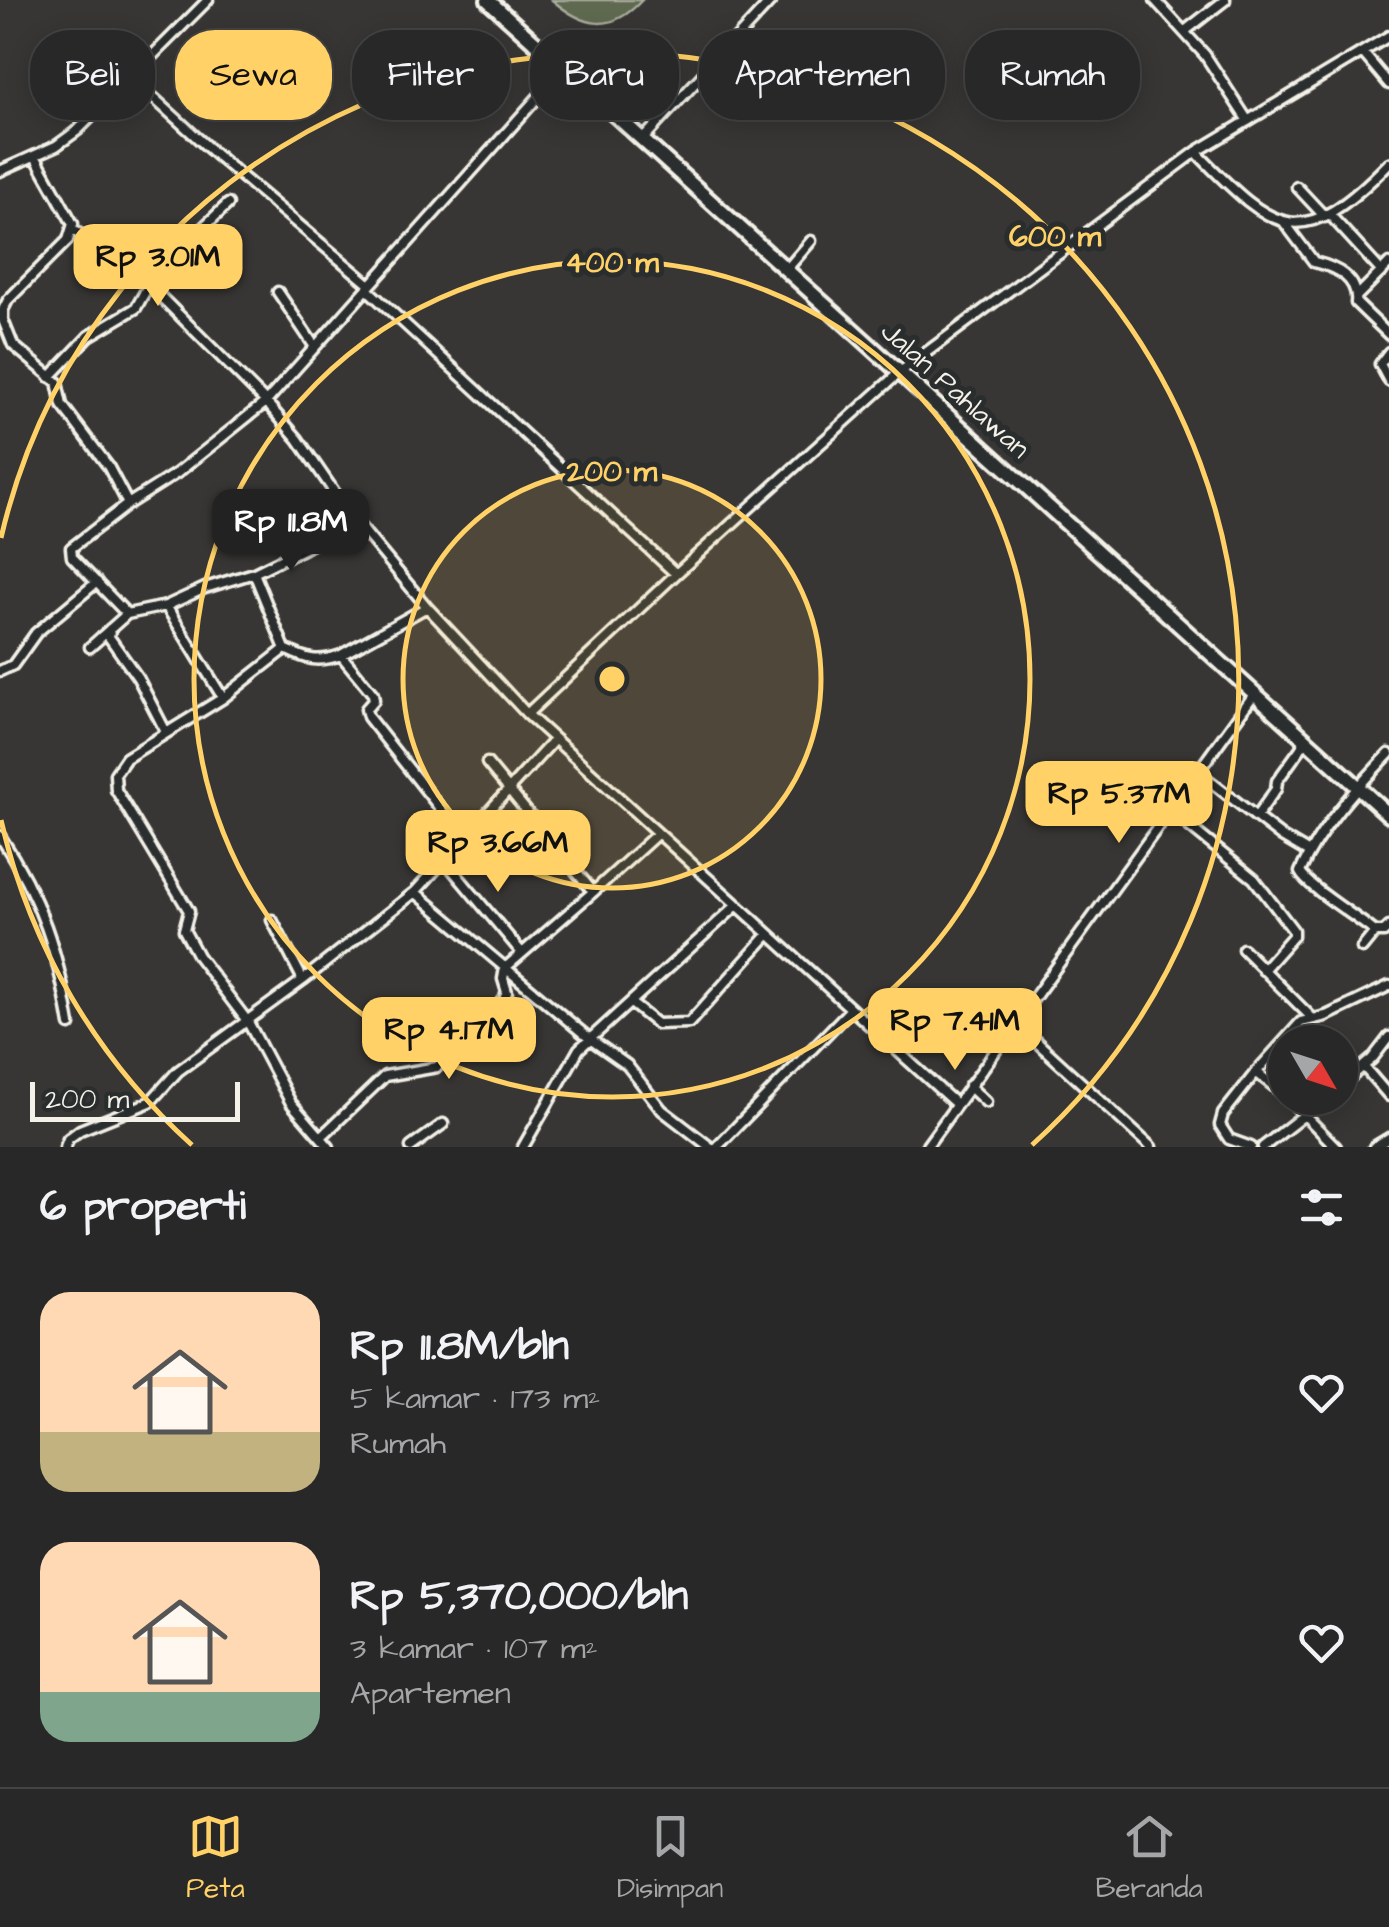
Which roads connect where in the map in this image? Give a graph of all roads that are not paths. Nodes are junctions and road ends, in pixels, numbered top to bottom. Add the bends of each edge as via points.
1 (208, 0) edge
2 (488, 0) edge
3 (772, 0) edge
4 (1154, 0) edge
5 (1172, 0) edge
6 (1225, 0) edge
7 (1163, 8) junction
8 (1184, 31) junction
9 (1389, 36) edge
10 (530, 38) edge
11 (1363, 53) junction
12 (155, 54) edge
13 (1389, 84) edge
14 (155, 99) edge
15 (530, 106) edge
16 (88, 120) edge
17 (622, 120) edge
18 (1248, 120) junction
19 (643, 139) junction
20 (1196, 152) junction
21 (36, 156) junction
22 (1389, 163) edge
23 (0, 170) edge
24 (1297, 187) dead end
25 (228, 204) dead end
26 (1327, 216) junction
27 (1284, 222) junction
28 (73, 230) junction
29 (811, 241) dead end
30 (1389, 264) edge
31 (786, 269) junction
32 (1382, 272) junction
33 (150, 284) junction
34 (368, 287) junction
35 (278, 292) dead end
36 (1357, 296) junction
37 (1389, 335) edge
38 (315, 347) junction
39 (1389, 352) edge
40 (900, 372) junction
41 (50, 377) junction
42 (1389, 382) edge
43 (266, 402) junction
44 (128, 504) junction
45 (356, 522) junction
46 (254, 573) junction
47 (676, 574) junction
48 (97, 582) junction
49 (166, 606) junction
50 (427, 608) junction
51 (126, 614) junction
52 (110, 629) junction
53 (90, 647) dead end
54 (286, 649) junction
55 (341, 655) junction
56 (0, 670) edge
57 (1255, 692) junction
58 (223, 698) junction
59 (527, 714) junction
60 (166, 732) junction
61 (554, 740) junction
62 (1306, 741) junction
63 (1389, 754) edge
64 (487, 764) dead end
65 (1198, 772) junction
66 (1357, 788) junction
67 (509, 789) junction
68 (1169, 810) junction
69 (1389, 816) edge
70 (1256, 817) junction
71 (657, 834) junction
72 (0, 836) edge
73 (465, 840) junction
74 (1309, 853) junction
75 (446, 862) junction
76 (415, 892) junction
77 (593, 892) junction
78 (736, 906) junction
79 (272, 920) dead end
80 (1384, 932) edge
81 (768, 936) junction
82 (1362, 948) dead end
83 (1242, 950) dead end
84 (522, 952) junction
85 (505, 968) junction
86 (1263, 970) junction
87 (303, 980) junction
88 (1389, 986) edge
89 (632, 1004) junction
90 (850, 1010) junction
91 (1312, 1017) junction
92 (248, 1022) junction
93 (1016, 1023) junction
94 (70, 1025) dead end
95 (590, 1039) junction
96 (1387, 1044) edge
97 (1364, 1066) junction
98 (1358, 1071) edge
99 (1256, 1072) junction
100 (1268, 1081) edge
101 (969, 1086) junction
102 (1389, 1096) edge
103 (986, 1102) dead end
104 (956, 1104) junction
105 (1304, 1115) edge
106 (1306, 1115) edge
107 (443, 1124) dead end
108 (320, 1137) junction
109 (1388, 1140) edge
110 (1228, 1144) edge
111 (65, 1147) edge
112 (329, 1147) edge
113 (411, 1147) edge
114 (523, 1147) edge
115 (713, 1147) edge
116 (926, 1147) edge
117 (1151, 1147) edge
118 (1251, 1147) edge
119 (1263, 1147) edge
120 (1336, 1147) edge
121 (1374, 1147) edge

1 - 12 street
2 - 10 main road, Jalan Pahlawan
3 - 19 street
4 - 7 street
5 - 7 street
6 - 8 street
7 - 8 street
8 - 18 street
9 - 11 street
11 - 13 street
11 - 18 street
14 - 34 street
15 - 34 street
16 - 21 street
17 - 19 main road, Jalan Pahlawan
18 - 20 street
19 - 31 main road, Jalan Pahlawan
20 - 27 street via 1253,207
20 - 40 street
21 - 23 street
21 - 28 street
22 - 26 street
24 - 26 street
25 - 33 street via 163,258
26 - 27 street
26 - 32 street
27 - 36 street via 1314,262 1338,270
28 - 33 street
28 - 41 street via 3,310 13,346
29 - 31 street
30 - 32 street
31 - 40 main road, Jalan Pahlawan
32 - 36 street
33 - 41 street via 136,308 89,336
33 - 43 street
34 - 38 street
34 - 47 street
35 - 38 street
36 - 37 street via 1359,307
38 - 43 street
39 - 42 street via 1380,364
40 - 47 street
40 - 57 main road, Jalan Pahlawan
41 - 44 street
43 - 44 street
43 - 45 street
44 - 48 street via 71,548
45 - 46 street
45 - 50 street
46 - 49 street
46 - 54 street
47 - 59 street
48 - 51 street
48 - 56 street via 36,633 13,665
49 - 51 street
49 - 58 street
50 - 55 street
50 - 59 street
51 - 52 street
52 - 53 street
52 - 60 street
54 - 55 street via 310,661
54 - 58 street
55 - 73 street via 372,694 368,718
57 - 62 main road, Jalan Pahlawan
57 - 65 street
58 - 60 street
59 - 61 street
60 - 92 street via 126,758 115,774 116,790 189,911 184,930 198,956
61 - 67 street
61 - 71 street
62 - 66 main road, Jalan Pahlawan
62 - 70 street
63 - 66 street
64 - 67 street
65 - 68 street
65 - 70 street
66 - 69 main road, Jalan Pahlawan
66 - 74 street
67 - 73 street
67 - 77 street
68 - 86 street via 1254,879 1293,930
68 - 93 street
70 - 74 street
71 - 77 street
71 - 78 street
72 - 94 street via 38,902 60,965
73 - 75 street
74 - 80 street via 1302,878
75 - 76 street
75 - 84 street
76 - 85 street
76 - 87 street
77 - 84 street
78 - 81 street
78 - 89 street
79 - 87 street
80 - 82 street
81 - 89 street via 690,1022 657,1024
81 - 90 street
83 - 86 street
84 - 85 street
85 - 95 street
85 - 108 street via 504,1000 445,1060 432,1069 386,1076
86 - 91 street
87 - 92 street
88 - 91 street
89 - 95 street
90 - 104 street
90 - 115 street
91 - 99 street
92 - 108 street via 292,1103
92 - 111 street via 178,1071 150,1102 80,1130
93 - 101 street
93 - 117 street
95 - 114 street via 567,1066
95 - 115 street via 627,1065 662,1110
96 - 97 street
97 - 98 street
97 - 102 street
99 - 100 street
99 - 110 street via 1220,1120
101 - 103 street
101 - 104 street
104 - 116 street
105 - 119 street
106 - 120 street
107 - 113 street
108 - 112 street
109 - 121 street
110 - 118 street

